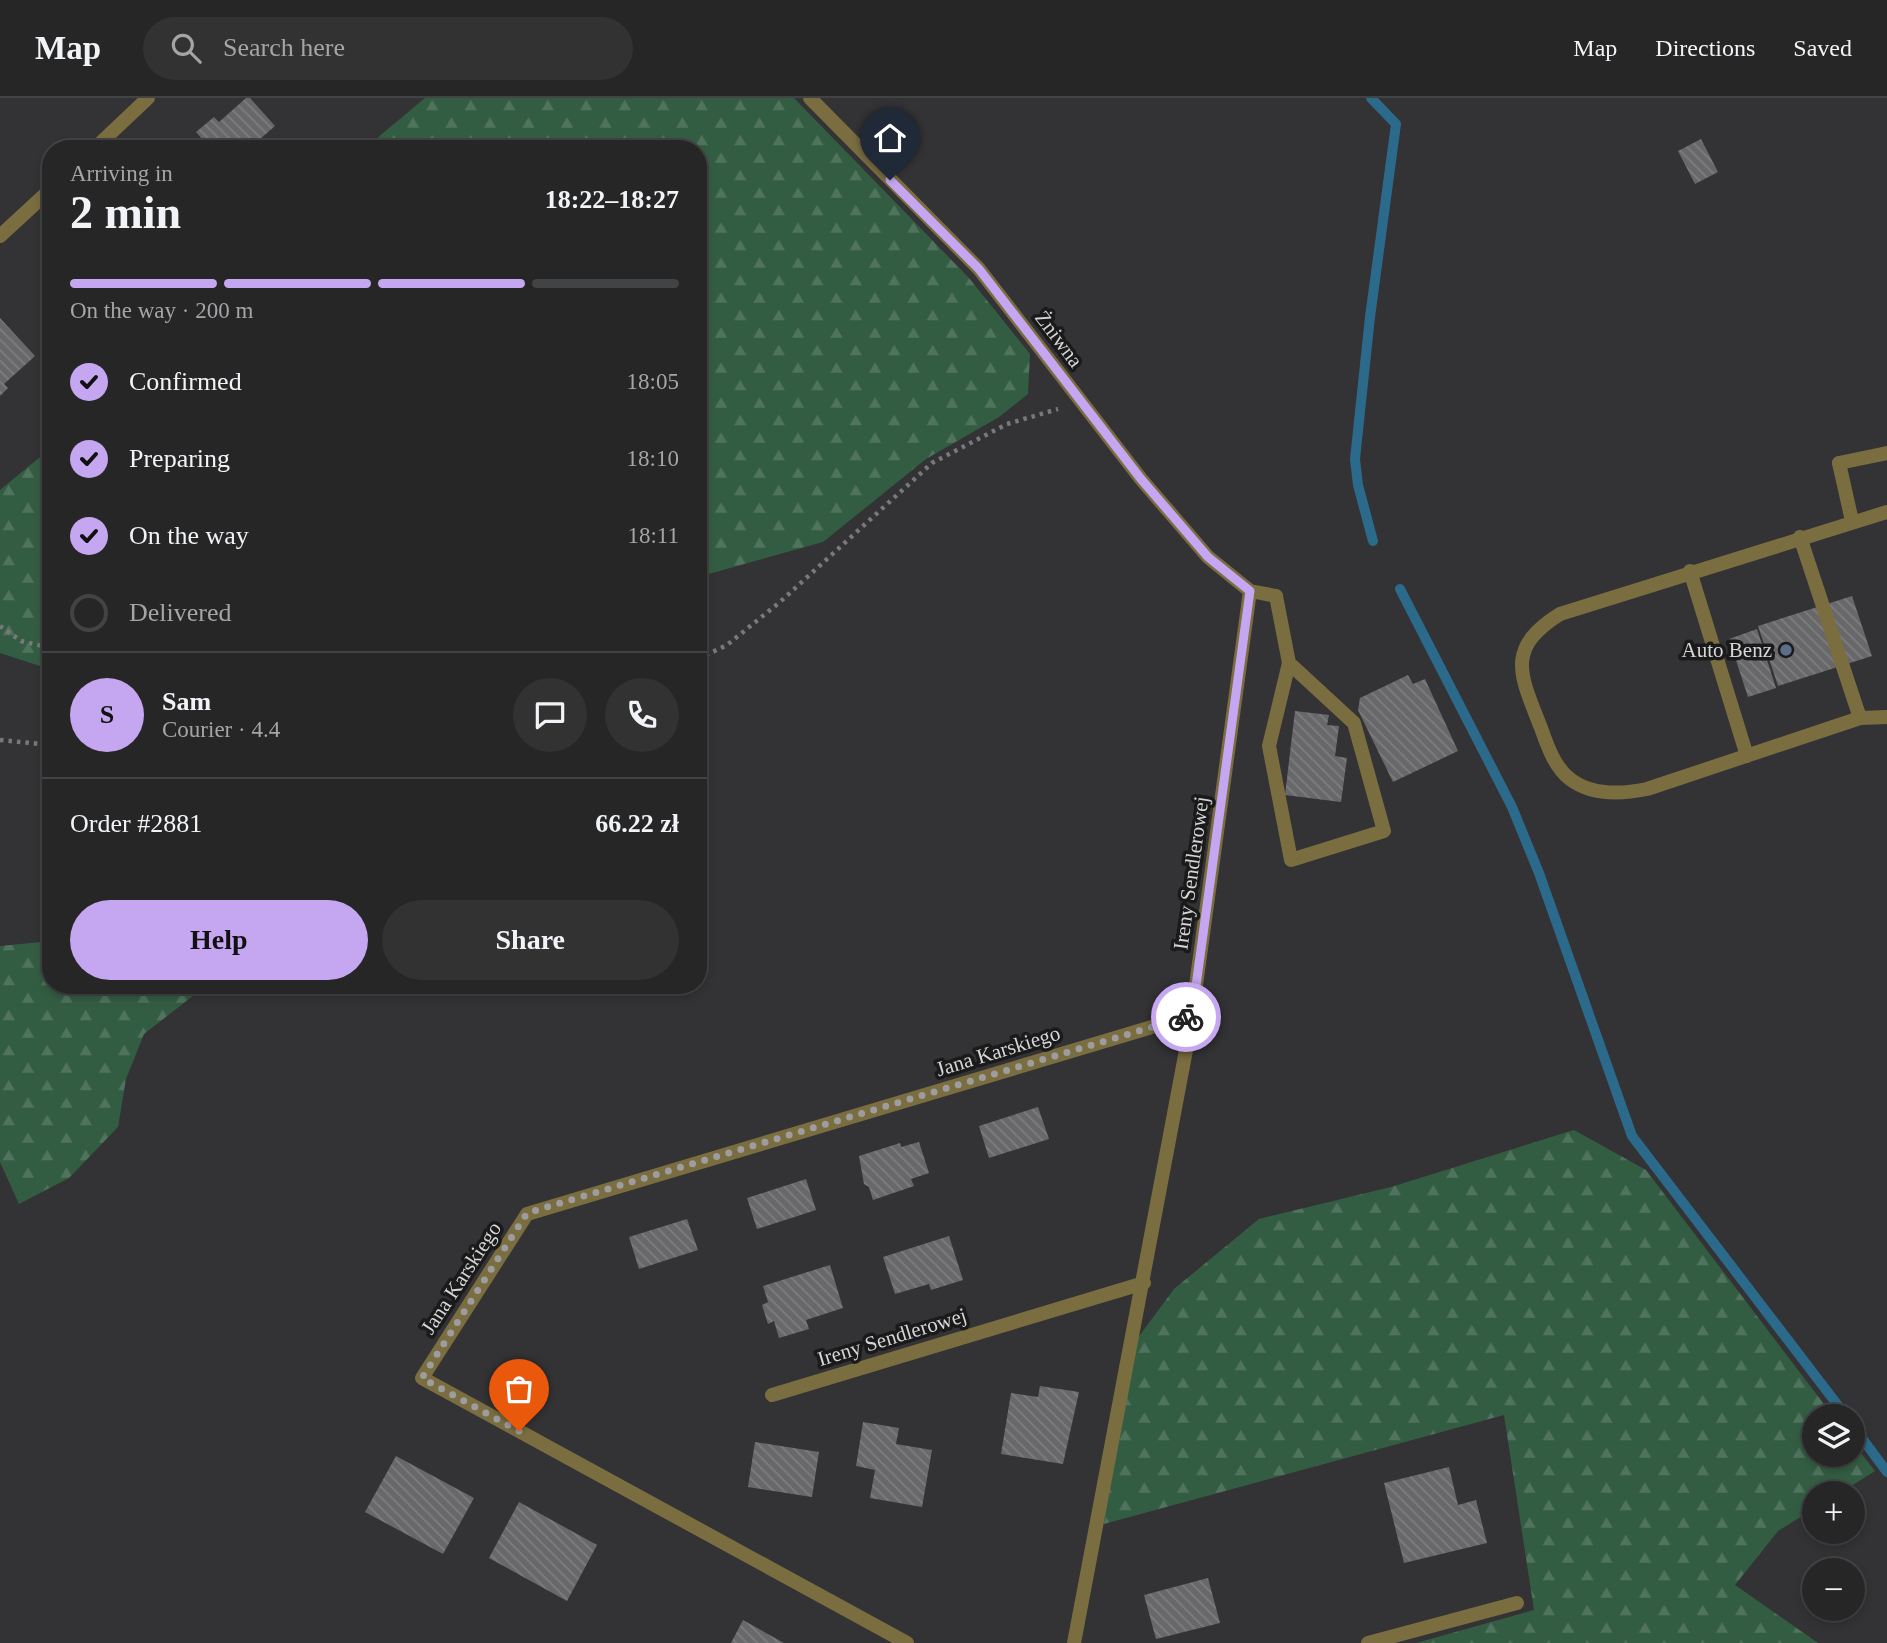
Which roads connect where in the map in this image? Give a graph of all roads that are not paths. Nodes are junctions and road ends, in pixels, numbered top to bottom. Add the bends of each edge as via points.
1 (148, 98) edge
2 (810, 98) edge
3 (104, 140) edge
4 (42, 197) edge
5 (0, 236) edge
6 (1887, 453) edge
7 (1887, 512) edge
8 (1852, 521) junction
9 (1800, 537) junction
10 (1690, 571) junction
11 (1250, 591) junction
12 (1289, 663) junction
13 (1887, 717) edge
14 (1860, 718) junction
15 (1747, 756) junction
16 (1192, 1015) junction
17 (1144, 1283) junction
18 (772, 1395) dead end
19 (1517, 1602) dead end
20 (907, 1643) edge
21 (1074, 1643) edge
22 (1368, 1643) edge

1 - 3 street
2 - 11 street, Żniwna via 979,269 1208,557
4 - 5 street
6 - 8 street via 1839,463
7 - 8 street
8 - 9 street
9 - 10 street
9 - 14 street
10 - 15 street
10 - 15 street via 1560,614 1535,630 1524,654 1521,677 1549,752 1569,779 1598,791 1622,794 1647,789
11 - 12 street, Żniwna via 1276,596
11 - 16 street, Ireny Sendlerowej
12 - 12 street via 1269,746 1291,860 1384,831 1354,723
13 - 14 street
14 - 15 street
16 - 17 street, Ireny Sendlerowej
16 - 20 street, Jana Karskiego via 527,1213 422,1378
17 - 18 street, Ireny Sendlerowej
17 - 21 street, Ireny Sendlerowej
19 - 22 street

